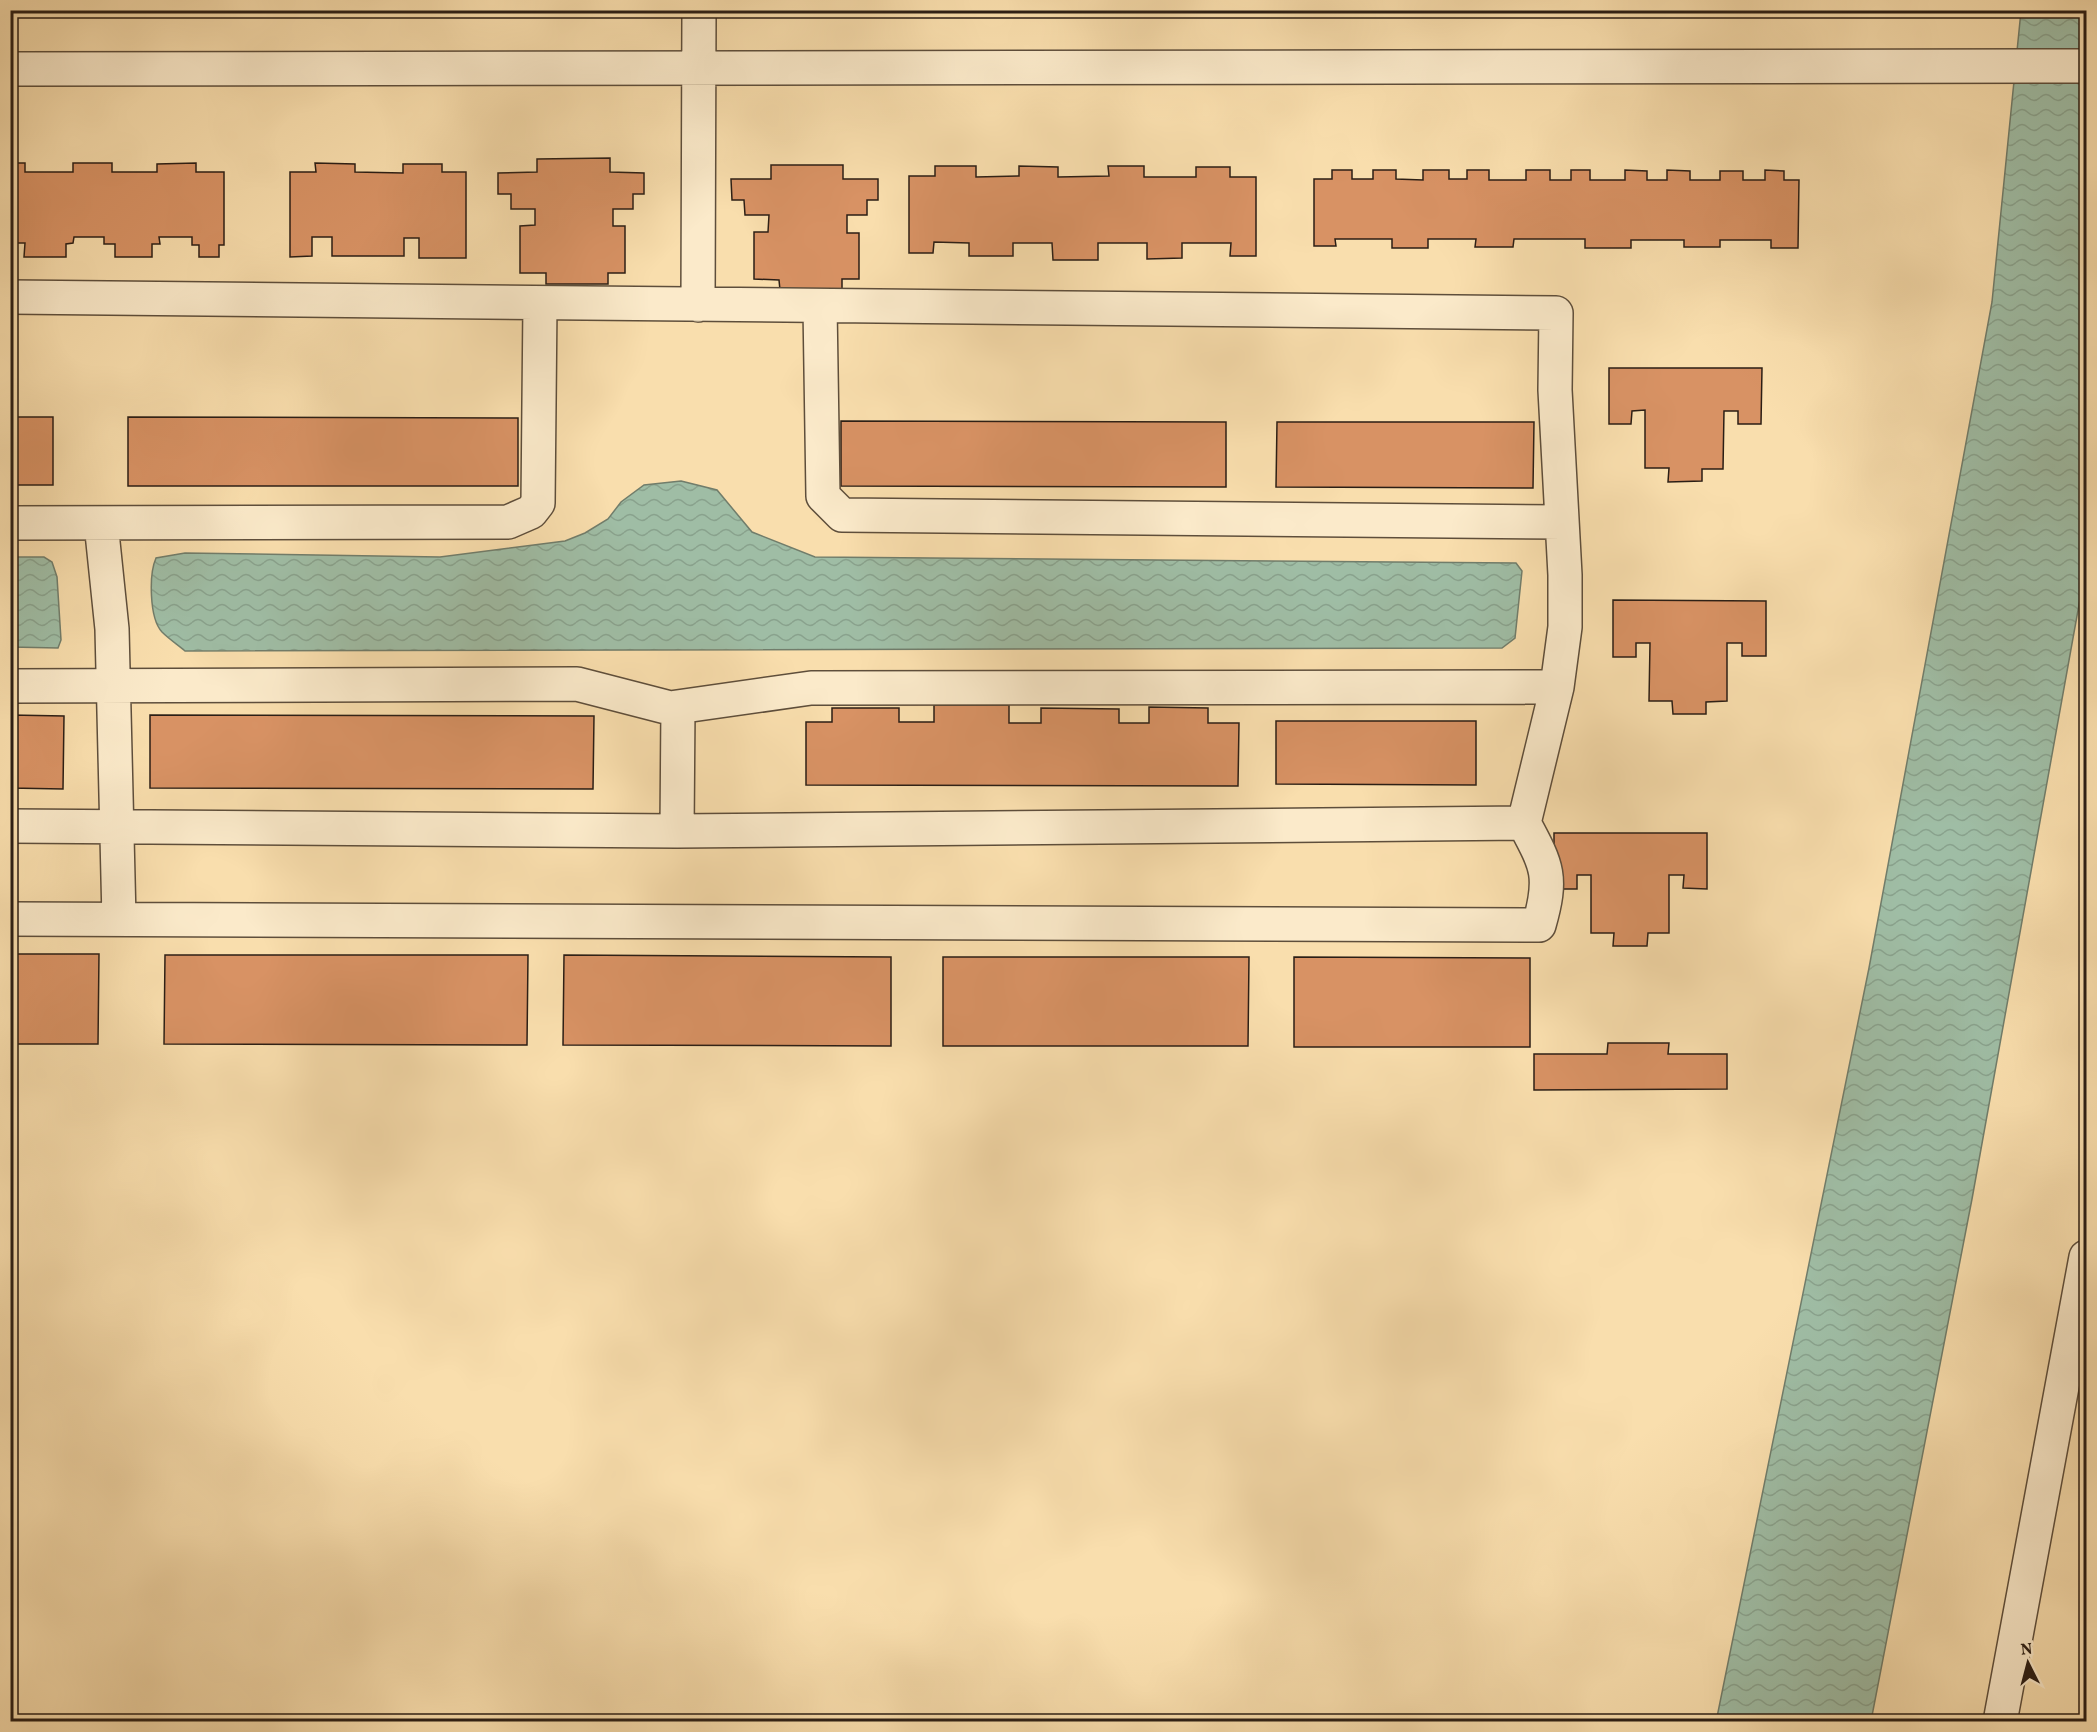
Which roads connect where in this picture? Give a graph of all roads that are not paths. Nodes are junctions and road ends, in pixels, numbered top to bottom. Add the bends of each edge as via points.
1 (699, 10) edge
2 (2086, 66) edge
3 (10, 69) edge
4 (10, 297) edge
5 (540, 303) junction
6 (698, 305) junction
7 (820, 306) junction
8 (1562, 522) junction
9 (10, 523) edge
10 (101, 523) junction
11 (10, 686) edge
12 (113, 686) junction
13 (1557, 687) junction
14 (678, 707) junction
15 (1524, 823) junction
16 (10, 826) edge
17 (117, 827) junction
18 (677, 831) junction
19 (10, 919) edge
20 (119, 919) junction
21 (2086, 1257) edge
22 (2000, 1722) edge

1 - 6 street
2 - 3 street
4 - 5 street
5 - 6 street
5 - 10 street via 538,504 531,512 508,522
6 - 7 street
7 - 8 street via 823,496 842,515
7 - 8 street via 1556,313
8 - 13 street via 1565,627
9 - 10 street
10 - 12 street via 112,629
11 - 12 street
12 - 14 street via 577,684 649,705
12 - 17 street
13 - 14 street via 811,688
13 - 15 street
14 - 18 street
15 - 18 street
15 - 20 street via 1546,864 1547,898 1539,925
16 - 17 street
17 - 18 street
17 - 20 street
19 - 20 street
21 - 22 street

